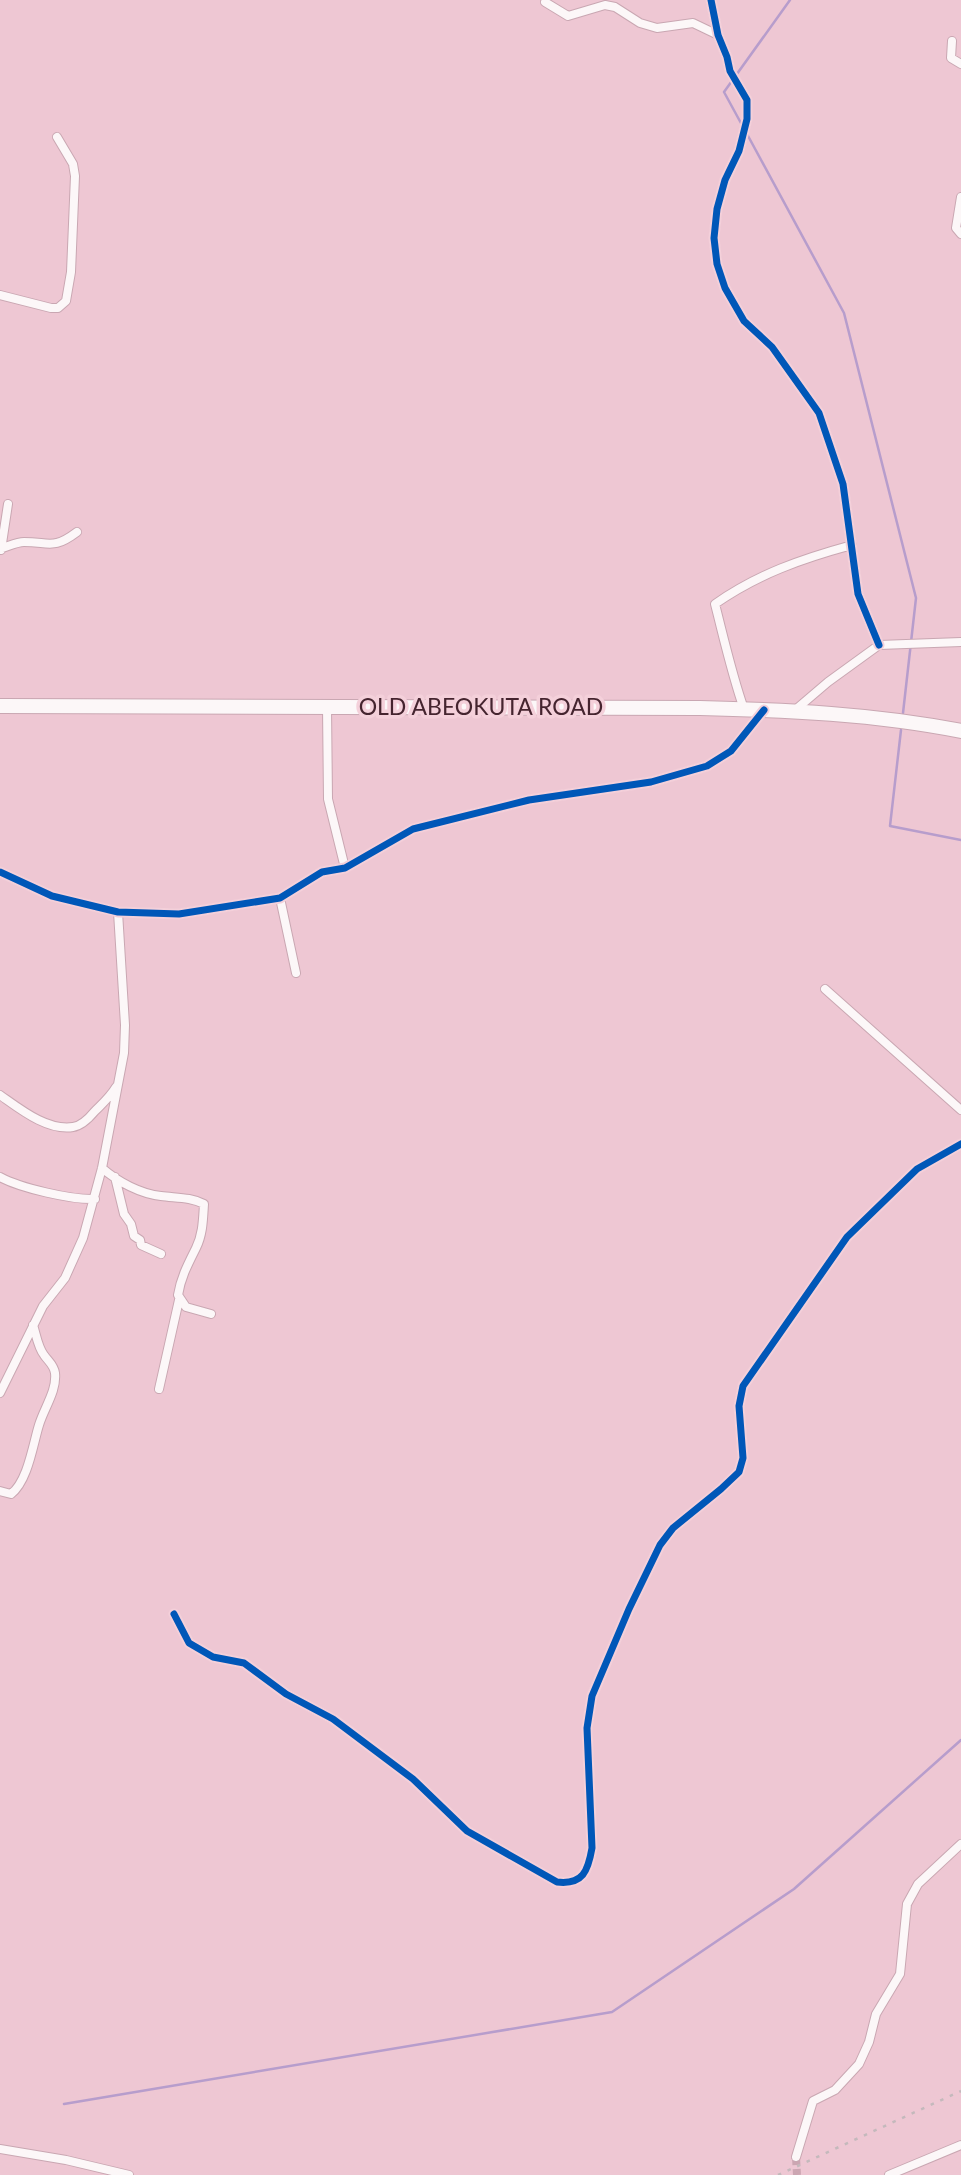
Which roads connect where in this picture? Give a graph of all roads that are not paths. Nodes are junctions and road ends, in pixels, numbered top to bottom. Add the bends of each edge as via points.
1 (712, 0) edge
2 (545, 2) dead end
3 (718, 35) junction
4 (952, 41) dead end
5 (961, 64) edge
6 (57, 137) dead end
7 (961, 197) edge
8 (961, 234) edge
9 (0, 295) edge
10 (8, 504) dead end
11 (77, 532) dead end
12 (852, 545) junction
13 (1, 550) edge
14 (961, 642) edge
15 (879, 645) junction
16 (0, 706) edge
17 (327, 706) junction
18 (744, 709) junction
19 (764, 710) junction
20 (794, 712) junction
21 (961, 731) edge
22 (345, 868) junction
23 (0, 872) edge
24 (280, 898) junction
25 (118, 912) junction
26 (296, 973) dead end
27 (825, 989) dead end
28 (120, 1081) junction
29 (0, 1095) edge
30 (961, 1110) edge
31 (961, 1144) edge
32 (102, 1168) junction
33 (0, 1177) edge
34 (115, 1177) junction
35 (95, 1199) junction
36 (161, 1254) dead end
37 (179, 1300) junction
38 (211, 1314) dead end
39 (33, 1325) junction
40 (159, 1389) dead end
41 (0, 1392) edge
42 (0, 1491) edge
43 (174, 1614) dead end
44 (961, 1844) edge
45 (961, 2145) edge
46 (0, 2149) edge
47 (796, 2157) tunnel mouth
48 (129, 2175) edge
49 (888, 2175) edge

1 - 3 street
2 - 3 street via 568,16 605,5 657,28 693,23
3 - 12 street via 730,71 747,100 747,119 717,209 717,264 744,321 772,347 819,412 843,484
4 - 5 street via 951,58
6 - 9 street via 75,176 66,301 58,308 44,307
7 - 8 street via 956,228
10 - 13 street
11 - 13 street via 50,546 22,542
12 - 15 street via 858,594
12 - 18 street via 797,560 743,585 715,604
14 - 15 street
15 - 20 street
16 - 17 highway, OLD ABEOKUTA ROAD
17 - 18 highway, OLD ABEOKUTA ROAD
17 - 22 street via 328,799
18 - 19 highway, OLD ABEOKUTA ROAD
19 - 20 highway, OLD ABEOKUTA ROAD
19 - 22 street via 731,751 707,766 651,782 529,800 413,829
20 - 21 highway, OLD ABEOKUTA ROAD
22 - 24 street via 322,872
23 - 25 street via 52,896
24 - 25 street via 179,914
24 - 26 street
25 - 28 street via 125,1025
27 - 30 street
28 - 29 street via 110,1098 75,1127 50,1124
28 - 32 street
31 - 43 street via 917,1169 847,1237 743,1386 739,1472 673,1528 660,1545 592,1696 587,1728 592,1848 581,1878 571,1884 557,1882 467,1831 413,1779 333,1718 244,1663 213,1657 188,1643
32 - 34 street
32 - 35 street
33 - 35 street via 62,1196
34 - 36 street via 134,1236 141,1245
34 - 37 street via 152,1194 204,1203 202,1231 179,1285
35 - 39 street via 65,1278
37 - 38 street via 186,1307
37 - 40 street
39 - 41 street
39 - 42 street via 42,1354 54,1367 53,1389 15,1491
44 - 47 street via 918,1884 906,1904 900,1974 876,2014 859,2064 835,2090 813,2101
45 - 49 street
46 - 48 street

